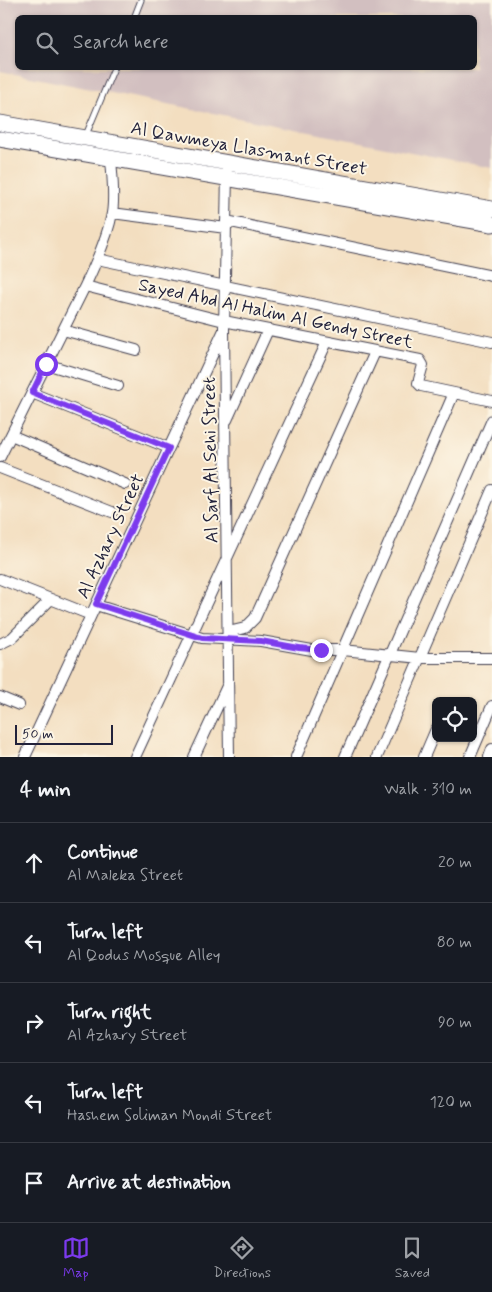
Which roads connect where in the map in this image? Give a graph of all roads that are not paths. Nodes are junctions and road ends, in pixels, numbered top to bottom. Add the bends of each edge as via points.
1 (141, 0) edge
2 (135, 15) edge
3 (113, 70) edge
4 (0, 123) edge
5 (85, 138) junction
6 (0, 139) edge
7 (79, 153) junction
8 (111, 158) junction
9 (227, 163) junction
10 (227, 178) junction
11 (492, 209) edge
12 (112, 213) junction
13 (226, 224) junction
14 (492, 224) edge
15 (97, 259) junction
16 (492, 276) edge
17 (85, 286) junction
18 (225, 287) junction
19 (224, 325) junction
20 (63, 330) junction
21 (268, 330) junction
22 (328, 342) junction
23 (492, 342) edge
24 (136, 350) dead end
25 (375, 352) junction
26 (46, 364) junction
27 (118, 386) dead end
28 (32, 393) junction
29 (454, 393) junction
30 (492, 401) edge
31 (492, 420) edge
32 (226, 424) junction
33 (11, 435) junction
34 (169, 448) junction
35 (0, 457) edge
36 (0, 468) edge
37 (125, 484) dead end
38 (492, 490) edge
39 (112, 512) dead end
40 (228, 557) junction
41 (0, 580) edge
42 (51, 599) junction
43 (96, 604) junction
44 (91, 615) junction
45 (192, 634) junction
46 (228, 636) junction
47 (0, 644) edge
48 (342, 650) junction
49 (389, 655) junction
50 (420, 658) junction
51 (492, 658) edge
52 (228, 683) junction
53 (0, 697) edge
54 (19, 705) dead end
55 (492, 706) edge
56 (432, 738) edge
57 (492, 749) edge
58 (25, 757) edge
59 (135, 757) edge
60 (194, 757) edge
61 (229, 757) edge
62 (296, 757) edge
63 (345, 757) edge
64 (377, 757) edge
65 (424, 757) edge
66 (470, 757) edge
67 (489, 757) edge

1 - 2 lane
3 - 5 lane
4 - 5 main road, Al Qawmeya Llasmant Street
5 - 7 main road
5 - 9 main road, Al Qawmeya Llasmant Street
6 - 7 main road, Al Qawmeya Llasmant Street
7 - 8 main road, Al Qawmeya Llasmant Street
8 - 10 main road, Al Qawmeya Llasmant Street
8 - 12 street
9 - 10 street, Al Sarf Al Sehi Street
9 - 11 main road, Al Qawmeya Llasmant Street
10 - 13 street, Al Sarf Al Sehi Street
10 - 14 main road, Al Qawmeya Llasmant Street
12 - 13 street
12 - 15 street
13 - 16 street
13 - 18 street, Al Sarf Al Sehi Street
15 - 17 street
15 - 18 street
17 - 19 street, Sayed Abd Al Halim Al Gendy Street
17 - 20 street
18 - 19 street, Al Sarf Al Sehi Street
18 - 23 street
19 - 21 street, Sayed Abd Al Halim Al Gendy Street
19 - 32 street, Al Sarf Al Sehi Street
19 - 34 street, Al Azhary Street
20 - 24 street
20 - 26 street
21 - 22 street, Sayed Abd Al Halim Al Gendy Street
21 - 32 street
22 - 25 street, Sayed Abd Al Halim Al Gendy Street
22 - 40 street
25 - 29 street, Sayed Abd Al Halim Al Gendy Street via 421,361 420,385
25 - 46 street via 258,614 250,625
26 - 27 street
26 - 28 street
28 - 33 street
28 - 34 street
29 - 30 street, Sayed Abd Al Halim Al Gendy Street
29 - 48 street
31 - 49 street
32 - 40 street, Al Sarf Al Sehi Street
33 - 35 street
33 - 37 street
34 - 43 street, Al Azhary Street
36 - 39 street
38 - 50 street
40 - 45 street
40 - 46 street, Al Sarf Al Sehi Street
41 - 42 street
42 - 44 street
42 - 47 street via 12,638
43 - 44 street, Al Azhary Street
43 - 45 street
44 - 58 street, Al Azhary Street
45 - 46 street via 212,639
45 - 59 street
46 - 48 street via 312,650
46 - 52 street, Al Sarf Al Sehi Street
48 - 49 street
48 - 62 street
49 - 50 street
49 - 63 street
50 - 51 street
50 - 64 street
52 - 60 street
52 - 61 street, Al Sarf Al Sehi Street
53 - 54 street
55 - 66 street
56 - 65 street
57 - 67 street

